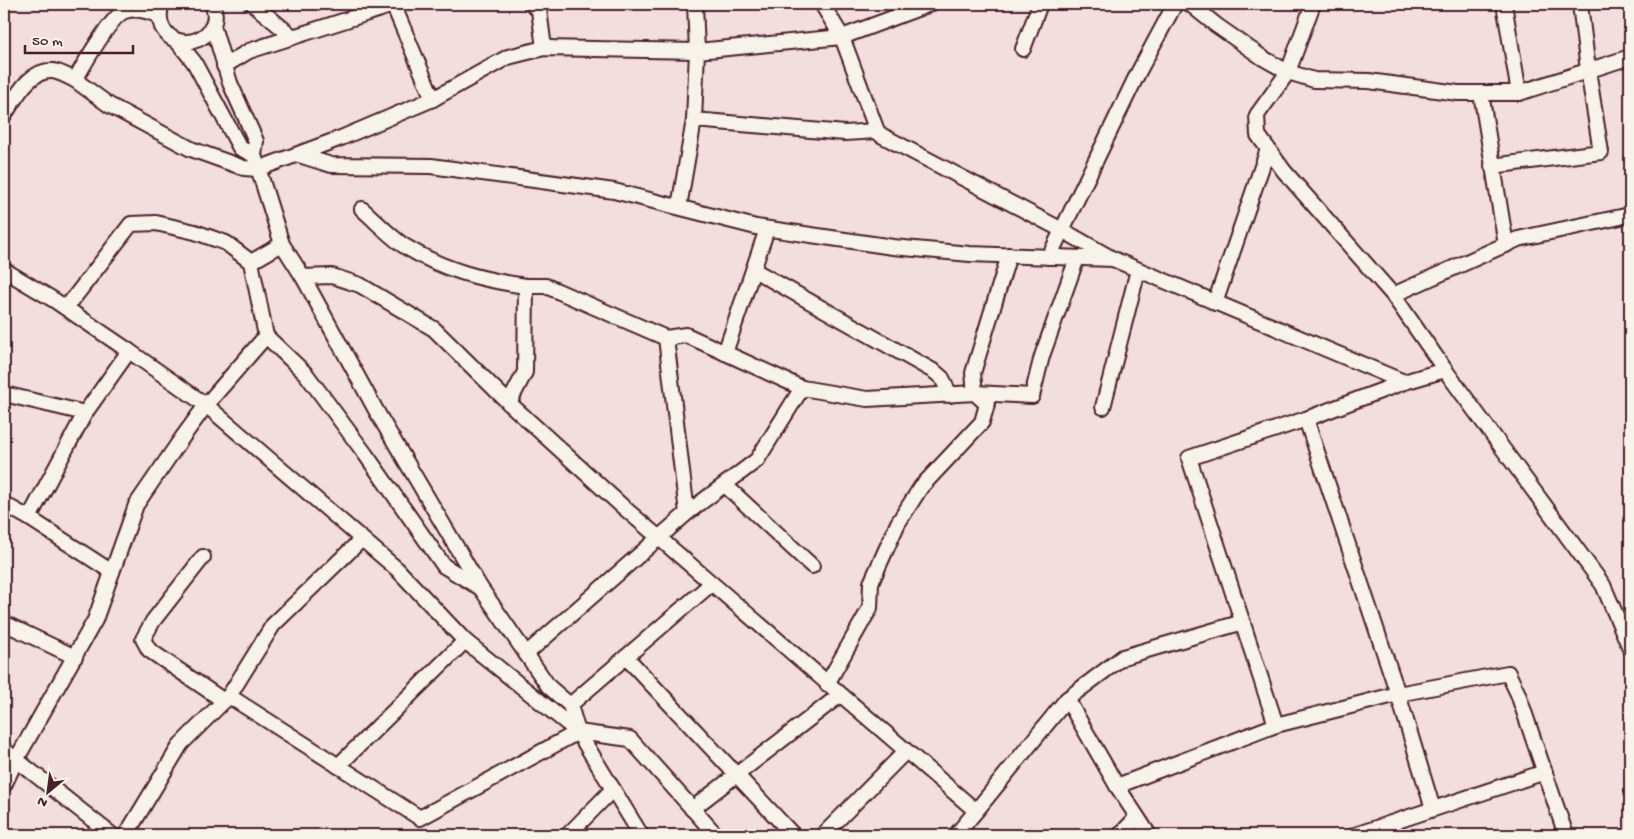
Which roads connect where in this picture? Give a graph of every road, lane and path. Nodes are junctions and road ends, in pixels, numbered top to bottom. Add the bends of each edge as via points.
1 (253, 4) edge
2 (393, 4) edge
3 (695, 4) edge
4 (822, 4) edge
5 (892, 4) edge
6 (930, 4) edge
7 (1040, 4) edge
8 (1175, 4) edge
9 (1190, 4) edge
10 (1313, 4) edge
11 (1504, 4) edge
12 (1580, 4) edge
13 (214, 5) edge
14 (538, 6) edge
15 (160, 7) edge
16 (891, 18) junction
17 (213, 26) junction
18 (842, 36) junction
19 (293, 37) junction
20 (177, 40) junction
21 (544, 48) junction
22 (1023, 49) dead end
23 (697, 51) junction
24 (1630, 58) edge
25 (224, 66) junction
26 (1588, 70) junction
27 (1288, 72) junction
28 (75, 80) junction
29 (1481, 93) junction
30 (1519, 93) junction
31 (433, 99) junction
32 (4, 115) edge
33 (694, 120) junction
34 (877, 131) junction
35 (1268, 149) junction
36 (254, 155) junction
37 (299, 155) junction
38 (1492, 166) junction
39 (258, 169) junction
40 (679, 208) junction
41 (362, 209) dead end
42 (1630, 216) edge
43 (768, 229) junction
44 (1062, 230) junction
45 (282, 244) junction
46 (1506, 245) junction
47 (1009, 255) junction
48 (1049, 257) junction
49 (1077, 258) junction
50 (1112, 259) junction
51 (251, 262) junction
52 (4, 270) edge
53 (754, 270) junction
54 (1138, 270) junction
55 (303, 277) junction
56 (526, 286) junction
57 (1393, 295) junction
58 (1215, 303) junction
59 (66, 308) junction
60 (266, 336) junction
61 (666, 338) junction
62 (129, 351) junction
63 (725, 352) junction
64 (1445, 370) junction
65 (1404, 382) junction
66 (802, 388) junction
67 (4, 394) edge
68 (975, 394) junction
69 (950, 395) junction
70 (509, 403) junction
71 (206, 405) junction
72 (1103, 407) dead end
73 (85, 413) junction
74 (1306, 419) junction
75 (725, 484) junction
76 (4, 504) edge
77 (687, 513) junction
78 (29, 518) junction
79 (659, 538) junction
80 (362, 539) junction
81 (203, 557) dead end
82 (812, 566) dead end
83 (112, 572) junction
84 (711, 584) junction
85 (480, 587) junction
86 (1243, 622) junction
87 (4, 623) edge
88 (465, 641) junction
89 (1630, 648) edge
90 (526, 654) junction
91 (75, 657) junction
92 (626, 657) junction
93 (827, 684) junction
94 (1398, 694) junction
95 (840, 695) junction
96 (227, 698) junction
97 (1067, 699) junction
98 (570, 705) junction
99 (1276, 725) junction
100 (578, 732) junction
101 (4, 750) edge
102 (906, 751) junction
103 (16, 760) junction
104 (338, 766) junction
105 (1545, 772) junction
106 (736, 775) junction
107 (4, 785) edge
108 (1117, 786) junction
109 (613, 789) junction
110 (692, 809) junction
111 (1433, 809) junction
112 (976, 811) junction
113 (1137, 817) junction
114 (112, 835) edge
115 (126, 835) edge
116 (569, 835) edge
117 (641, 835) edge
118 (716, 835) edge
119 (793, 835) edge
120 (823, 835) edge
121 (956, 835) edge
122 (1120, 835) edge
123 (1149, 835) edge
124 (1354, 835) edge
125 (1566, 835) edge

1 - 19 street
2 - 19 street
2 - 31 street
3 - 23 street
4 - 18 street
5 - 16 street
6 - 16 street
7 - 22 street
8 - 44 street
9 - 27 street via 1263,58
10 - 27 street
11 - 30 street
12 - 26 street
13 - 17 street
14 - 21 street
15 - 20 street via 165,32
15 - 28 street via 122,12 102,36
16 - 18 street
17 - 20 street via 200,40 191,43
17 - 25 street
18 - 23 street
18 - 34 street
19 - 25 street via 249,51
20 - 36 street via 194,62 240,148
21 - 23 street
21 - 31 street via 508,57
23 - 33 street
24 - 26 street
25 - 36 street via 256,141
26 - 30 street
26 - 38 street via 1601,152
27 - 29 street via 1314,80 1369,81
27 - 35 street via 1257,114 1258,135
28 - 32 street via 54,71 38,73 24,85
28 - 39 street via 109,105 191,149 244,168
29 - 30 street
29 - 38 street
31 - 37 street
33 - 34 street via 845,133
33 - 40 street
34 - 44 street
35 - 57 street
35 - 58 street
36 - 39 street
37 - 39 street
37 - 40 street via 331,165 431,166 604,189
38 - 46 street
39 - 45 street
40 - 43 street
41 - 56 street via 405,246 452,270 490,281
42 - 46 street via 1518,239
43 - 47 street via 893,248
43 - 53 street
44 - 48 street
44 - 50 street
45 - 51 street
45 - 55 street
46 - 57 street
47 - 48 street
47 - 68 street via 974,373
48 - 49 street
49 - 50 street
49 - 68 street via 1042,356 1032,396
50 - 54 street
51 - 59 street via 226,243 195,232 156,223 131,224
51 - 60 street
52 - 59 street
53 - 63 street
53 - 69 street via 935,372 942,378
54 - 58 street
54 - 72 street
55 - 70 street via 332,276 360,286 434,329
55 - 85 street via 378,414
56 - 61 street via 546,286
56 - 70 street via 526,372
57 - 64 street
58 - 65 street
59 - 62 street
60 - 71 street
60 - 85 street via 306,374 444,566
61 - 63 street via 686,334
61 - 77 street
62 - 71 street
62 - 73 street
63 - 66 street
64 - 65 street
64 - 89 street via 1603,585
65 - 74 street
66 - 69 street via 868,399
66 - 75 street via 757,460
67 - 73 street
68 - 69 street
68 - 93 street via 987,404 982,422 921,487 898,523 871,583 870,608
70 - 79 street
71 - 80 street
71 - 83 street via 136,505
73 - 78 street
74 - 86 street via 1189,458
74 - 94 street
75 - 77 street
75 - 82 street
76 - 78 street
77 - 79 street
78 - 83 street
79 - 84 street
79 - 90 street
80 - 88 street via 397,569
80 - 96 street via 273,625
81 - 96 street via 153,621 143,639 149,650
83 - 91 street via 96,620
84 - 92 street
84 - 93 street
85 - 90 street
86 - 97 street via 1123,657
86 - 99 street
87 - 91 street
88 - 100 street
88 - 104 street
90 - 98 street via 549,687
91 - 103 street
92 - 98 street
92 - 106 street
93 - 95 street
94 - 99 street
94 - 105 street via 1508,673
94 - 111 street
95 - 102 street
95 - 106 street
96 - 104 street
96 - 115 street via 181,744
97 - 108 street
97 - 112 street
98 - 100 street
99 - 108 street
100 - 104 street via 420,818
100 - 109 street
100 - 110 street via 630,739
101 - 103 street
102 - 112 street
102 - 120 street
103 - 107 street
103 - 114 street
105 - 111 street
105 - 125 street
106 - 110 street
106 - 119 street
108 - 113 street
109 - 116 street
109 - 117 street
110 - 118 street
111 - 124 street
112 - 121 street
113 - 122 street
113 - 123 street

